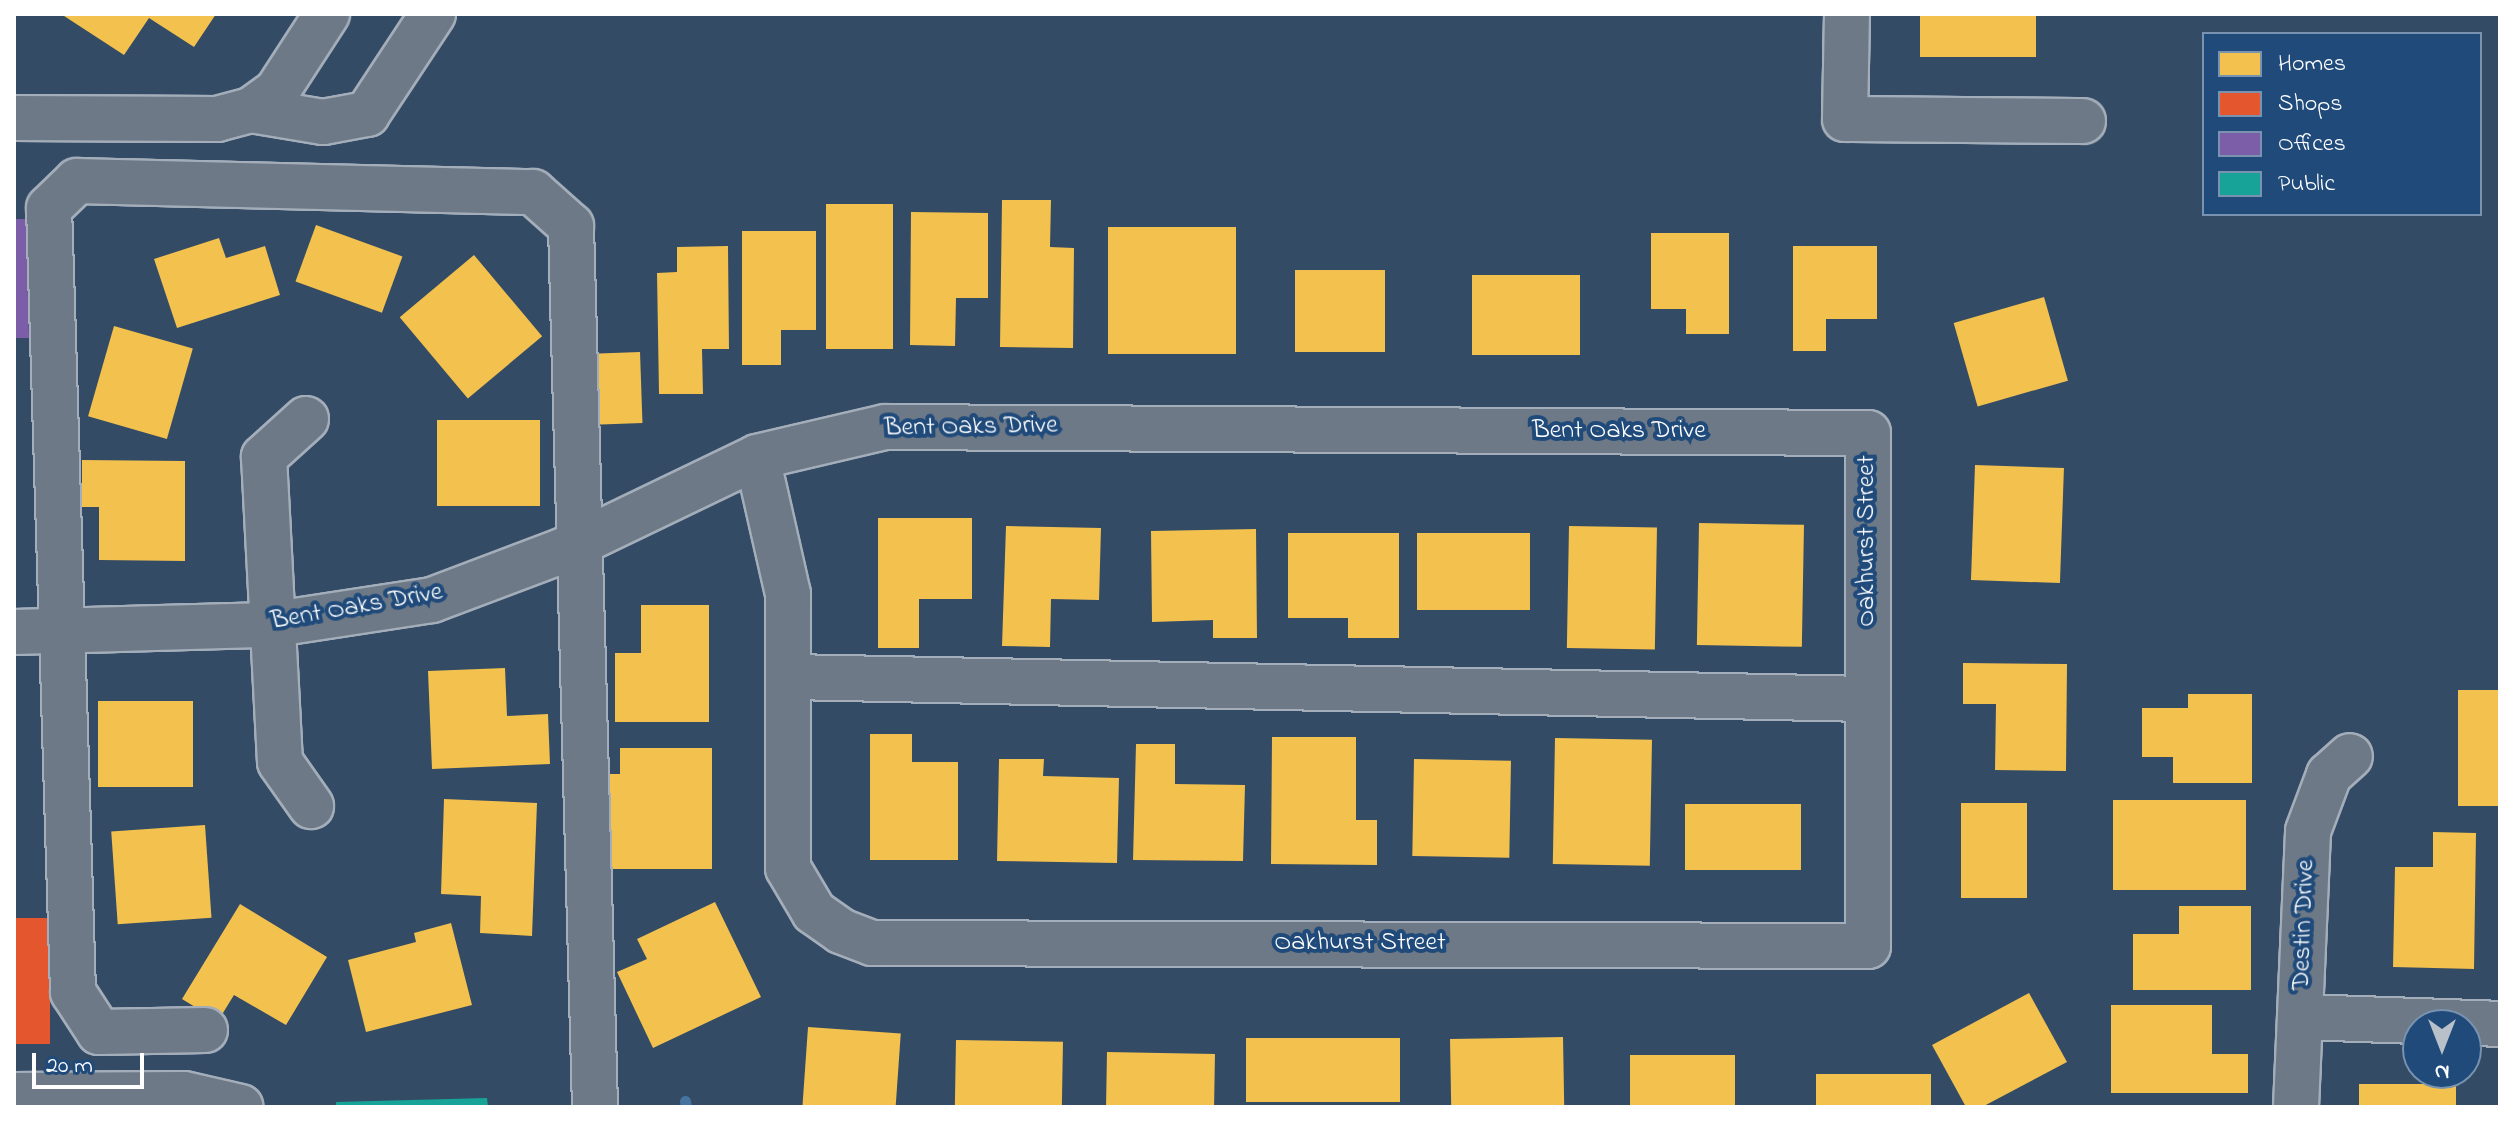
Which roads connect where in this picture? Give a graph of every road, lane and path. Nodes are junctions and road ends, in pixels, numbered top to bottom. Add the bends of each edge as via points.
1 (327, 14) edge
2 (433, 14) edge
3 (1847, 14) edge
4 (251, 110) junction
5 (14, 118) edge
6 (2083, 121) dead end
7 (306, 419) dead end
8 (1868, 433) joint
9 (757, 457) junction
10 (577, 544) junction
11 (269, 625) junction
12 (60, 631) junction
13 (14, 632) edge
14 (790, 677) junction
15 (1868, 699) junction
16 (2350, 756) dead end
17 (311, 806) dead end
18 (2302, 1017) junction
19 (2500, 1024) edge
20 (205, 1030) dead end
21 (14, 1095) edge
22 (241, 1107) edge
23 (595, 1107) edge
24 (2296, 1107) edge

1 - 4 street via 277,91
2 - 4 street via 367,114 323,122
3 - 6 street via 1845,119
4 - 5 street via 217,119
7 - 11 street via 264,457
8 - 9 street, Bent Oaks Drive via 928,424 885,427
8 - 15 street, Oakhurst Street
9 - 10 street, Bent Oaks Drive
9 - 14 street, Oakhurst Street via 783,551
10 - 11 street, Bent Oaks Drive via 432,600
10 - 12 street via 571,226 533,192 77,181 49,208
10 - 23 street
11 - 12 street, Bent Oaks Drive
11 - 17 street via 280,762
12 - 13 street, Bent Oaks Drive
12 - 20 street via 73,992 99,1032
14 - 15 street
14 - 15 street, Oakhurst Street via 788,868 814,912 872,943 1868,946
16 - 18 street, Destin Drive via 2329,775 2308,831
18 - 19 street
18 - 24 street, Destin Drive
21 - 22 street via 184,1094

